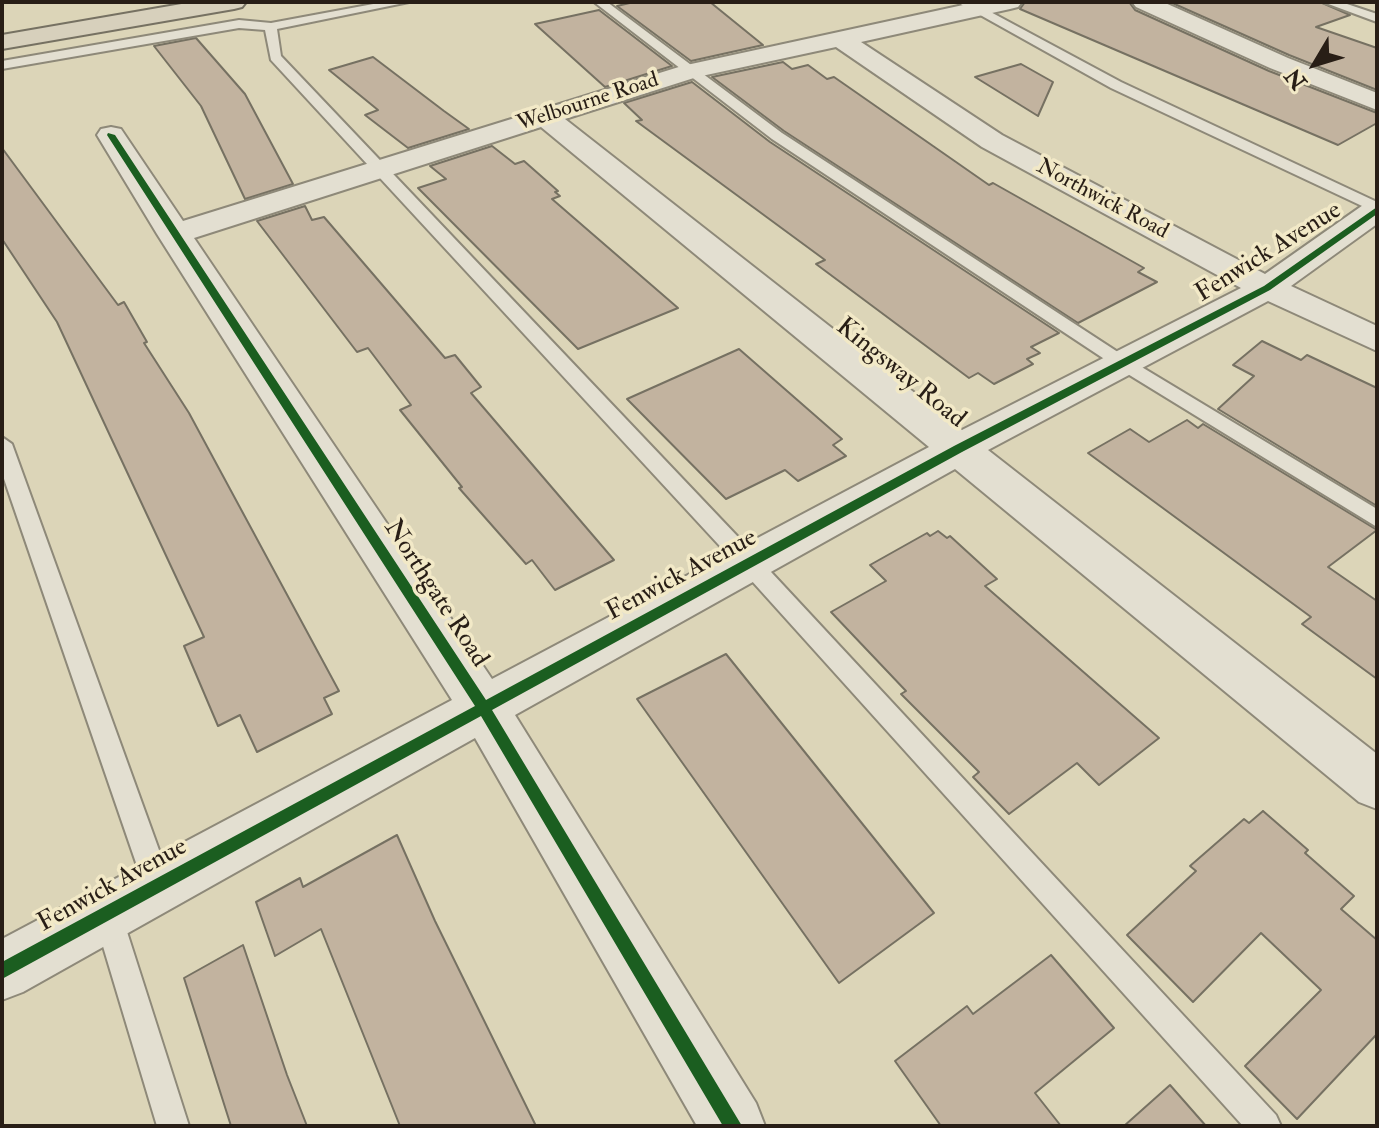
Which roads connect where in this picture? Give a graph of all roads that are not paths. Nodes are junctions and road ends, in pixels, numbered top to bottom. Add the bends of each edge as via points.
1 (234, 2) edge
2 (403, 2) edge
3 (600, 2) edge
4 (1010, 2) edge
5 (1144, 2) edge
6 (1329, 2) edge
7 (970, 6) edge
8 (1377, 18) edge
9 (271, 27) junction
10 (840, 39) junction
11 (2, 42) edge
12 (2, 65) edge
13 (691, 71) junction
14 (1377, 102) edge
15 (545, 117) junction
16 (111, 135) dead end
17 (377, 169) junction
18 (1377, 209) edge
19 (173, 234) junction
20 (1267, 288) junction
21 (1377, 340) edge
22 (1124, 364) junction
23 (2, 444) edge
24 (958, 449) junction
25 (1377, 519) edge
26 (750, 564) junction
27 (483, 707) junction
28 (1377, 785) edge
29 (158, 886) junction
30 (107, 913) junction
31 (2, 971) edge
32 (173, 1126) edge
33 (733, 1126) edge
34 (1265, 1126) edge

1 - 11 main road
2 - 9 lane
3 - 13 lane
4 - 7 street, Welbourne Road
5 - 14 street
6 - 8 lane
7 - 10 street, Welbourne Road
7 - 18 lane via 1116,85
9 - 12 lane via 239,24
9 - 17 lane via 275,57
10 - 13 street, Welbourne Road
10 - 20 street, Northwick Road via 992,141
13 - 15 street, Welbourne Road
13 - 22 lane via 777,136
15 - 17 street, Welbourne Road
15 - 24 street, Kingsway Road
16 - 19 street, Northgate Road
17 - 19 street, Welbourne Road
17 - 26 lane
18 - 20 street, Fenwick Avenue
19 - 27 street, Northgate Road
20 - 21 street, Northwick Road
20 - 22 street, Fenwick Avenue
22 - 24 street, Fenwick Avenue
22 - 25 lane
23 - 29 lane
24 - 26 street, Fenwick Avenue
24 - 28 street, Kingsway Road
26 - 27 street, Fenwick Avenue
26 - 34 lane
27 - 29 street, Fenwick Avenue
27 - 33 street, Northgate Road
29 - 30 street, Fenwick Avenue
30 - 31 street, Fenwick Avenue
30 - 32 lane

